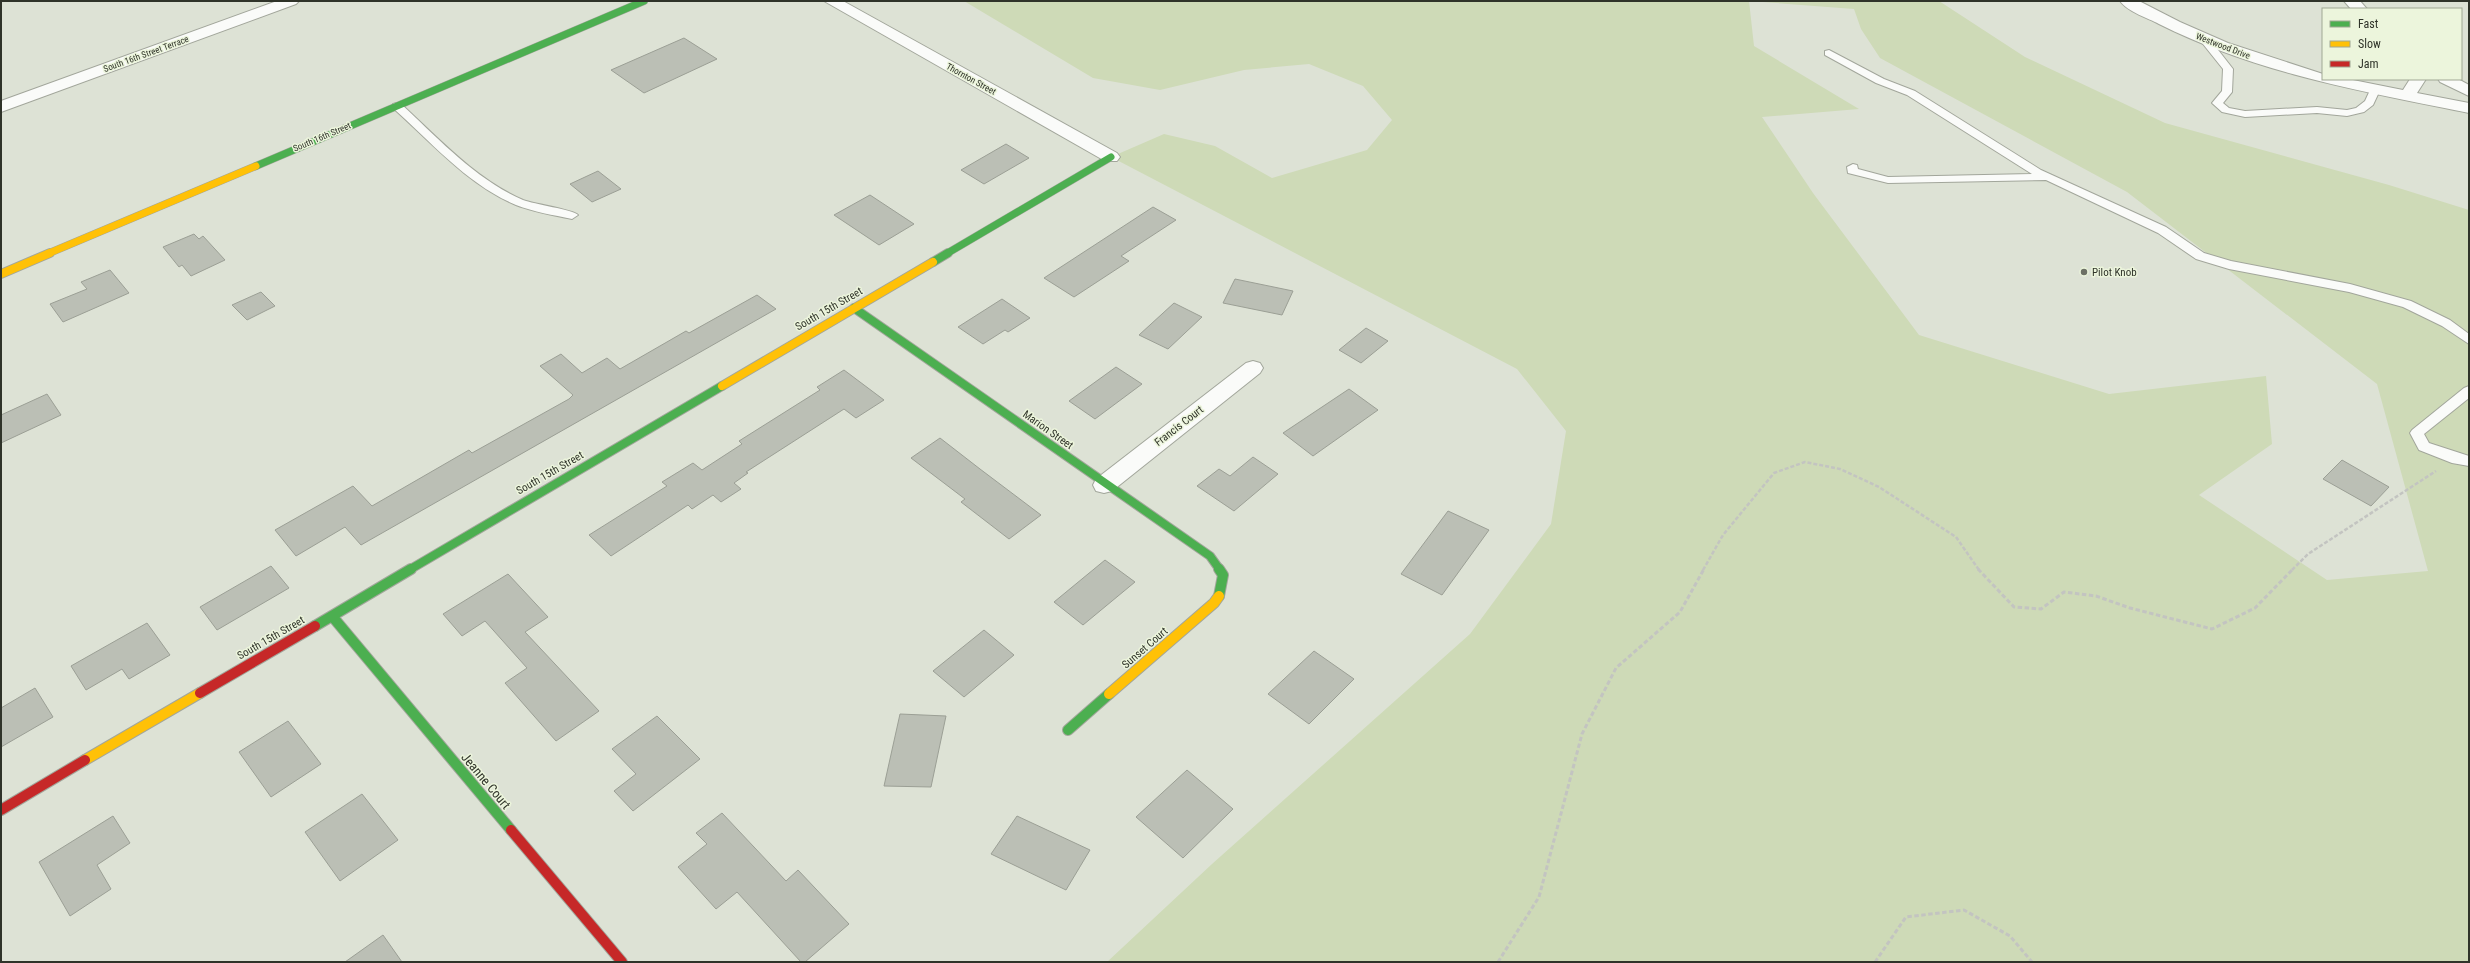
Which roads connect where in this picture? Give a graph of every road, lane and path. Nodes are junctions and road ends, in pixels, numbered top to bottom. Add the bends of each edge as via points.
1 (291, 1) edge
2 (644, 1) edge
3 (832, 1) edge
4 (2128, 1) edge
5 (2204, 39) junction
6 (1829, 53) dead end
7 (2322, 79) edge
8 (2328, 80) edge
9 (2417, 80) edge
10 (2448, 80) edge
11 (2376, 90) junction
12 (2469, 92) edge
13 (2407, 96) junction
14 (397, 106) junction
15 (1, 107) edge
16 (2469, 108) edge
17 (1111, 157) joint
18 (1853, 167) dead end
19 (2047, 177) junction
20 (572, 215) dead end
21 (1, 274) edge
22 (854, 308) junction
23 (2469, 340) edge
24 (1253, 368) dead end
25 (2469, 390) edge
26 (2463, 460) edge
27 (1104, 485) junction
28 (1223, 575) joint
29 (332, 616) junction
30 (1068, 730) dead end
31 (1, 810) edge
32 (622, 962) edge
33 (1498, 962) edge
34 (1875, 962) edge
35 (2032, 962) edge

1 - 15 street, South 16th Street Terrace
2 - 14 street, South 16th Street
3 - 17 street, Thornton Street
4 - 5 street, Westwood Drive
5 - 7 street, Westwood Drive via 2280,67
5 - 11 lane via 2228,69 2227,92 2218,103 2226,110 2245,114 2317,110 2347,113 2360,110 2369,103
6 - 19 lane via 1880,81 1911,93
8 - 11 street, Westwood Drive
9 - 13 street
10 - 12 street
11 - 13 street, Westwood Drive
13 - 16 street, Westwood Drive
14 - 20 lane via 467,169 500,192 538,209
14 - 21 street, South 16th Street
17 - 22 street, South 15th Street
18 - 19 lane via 1852,171 1888,180
19 - 23 lane via 2162,230 2200,256 2229,265 2350,288 2407,304 2446,323
22 - 27 street, Marion Street
22 - 29 street, South 15th Street
24 - 27 street, Francis Court
25 - 26 lane via 2417,433 2424,446
26 - 33 path via 2308,554 2255,608 2212,628 2130,608 2096,596 2064,592 2041,609 2014,607 1984,578 1956,537 1879,487 1840,469 1805,462 1774,473 1723,535 1680,612 1616,668 1582,734 1539,897
27 - 28 street, Marion Street via 1210,556
28 - 30 street, Sunset Court via 1221,592 1214,603
29 - 31 street, South 15th Street
29 - 32 street, Jeanne Court
34 - 35 path via 1906,917 1964,910 2010,936

